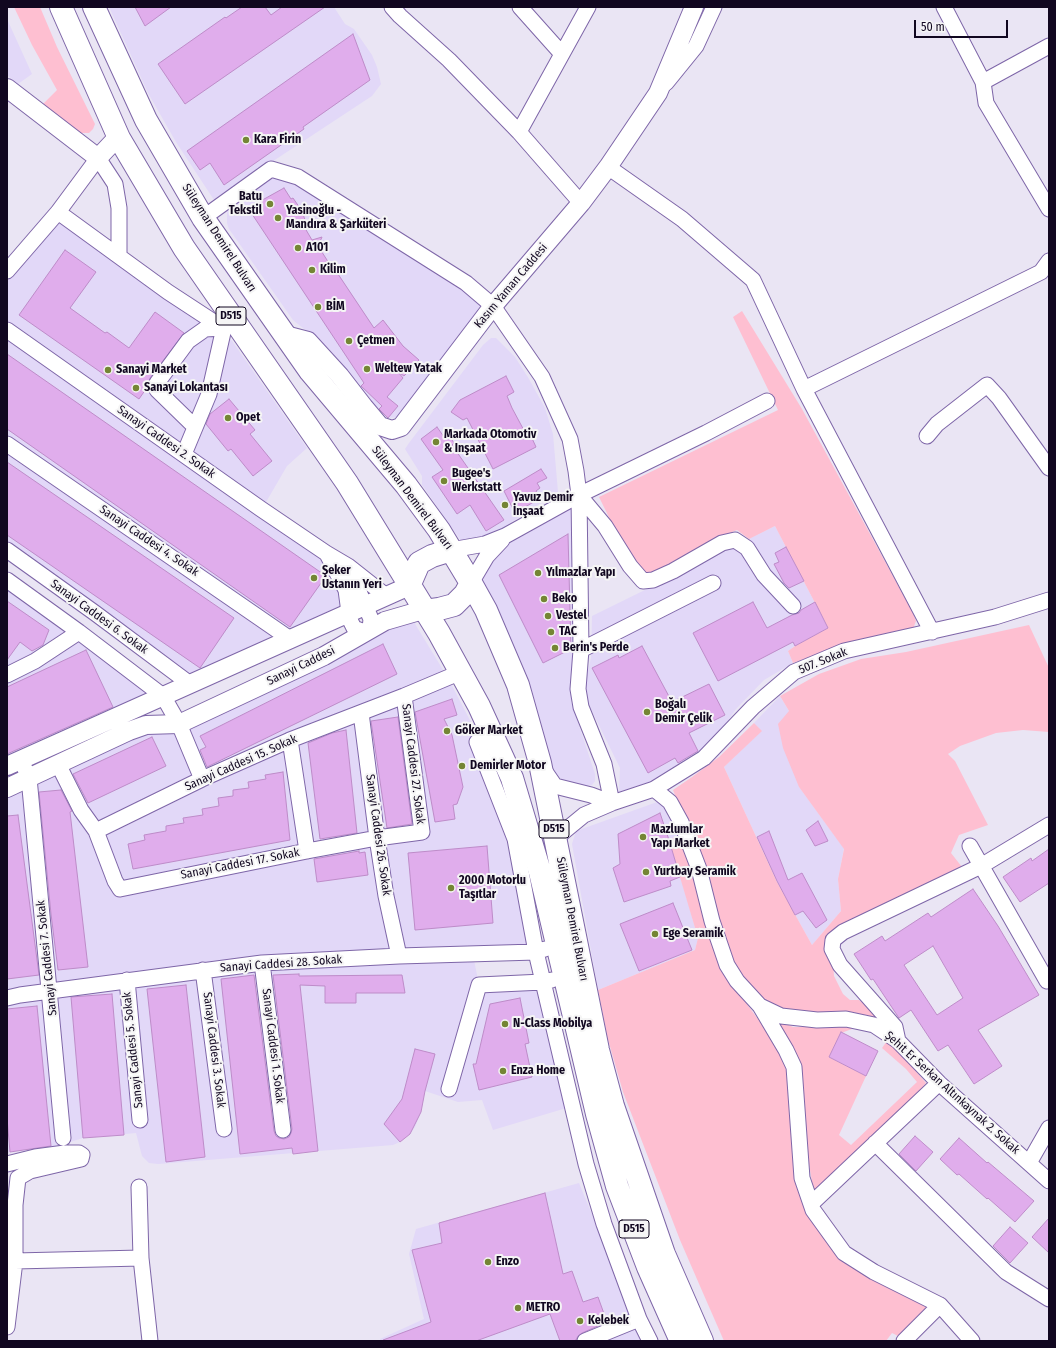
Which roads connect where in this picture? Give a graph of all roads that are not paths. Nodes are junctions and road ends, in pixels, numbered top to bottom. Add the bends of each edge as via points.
1 (61, 7) edge
2 (94, 7) edge
3 (392, 7) edge
4 (520, 7) edge
5 (588, 7) edge
6 (694, 7) edge
7 (714, 7) edge
8 (944, 7) edge
9 (1049, 46) edge
10 (562, 54) junction
11 (983, 82) junction
12 (7, 88) edge
13 (658, 93) junction
14 (519, 132) junction
15 (119, 138) junction
16 (98, 158) junction
17 (608, 167) junction
18 (581, 203) junction
19 (1049, 209) edge
20 (58, 212) junction
21 (203, 218) junction
22 (119, 256) junction
23 (1049, 261) edge
24 (7, 271) edge
25 (492, 306) junction
26 (226, 320) junction
27 (7, 330) edge
28 (285, 335) junction
29 (804, 388) junction
30 (767, 401) dead end
31 (195, 427) junction
32 (927, 436) dead end
33 (7, 444) edge
34 (184, 454) junction
35 (1049, 468) edge
36 (579, 494) junction
37 (506, 536) junction
38 (7, 550) edge
39 (451, 550) junction
40 (326, 553) junction
41 (348, 566) junction
42 (7, 580) edge
43 (472, 583) junction
44 (713, 583) dead end
45 (409, 586) junction
46 (386, 596) junction
47 (1049, 600) edge
48 (793, 606) dead end
49 (357, 609) junction
50 (425, 611) junction
51 (367, 631) junction
52 (80, 632) junction
53 (932, 632) junction
54 (290, 639) junction
55 (581, 650) junction
56 (461, 672) junction
57 (7, 675) edge
58 (190, 684) junction
59 (163, 696) junction
60 (404, 696) junction
61 (361, 713) junction
62 (178, 724) junction
63 (290, 740) junction
64 (477, 742) dead end
65 (14, 763) edge
66 (540, 763) junction
67 (58, 764) junction
68 (29, 778) junction
69 (202, 779) junction
70 (7, 788) edge
71 (654, 789) junction
72 (612, 803) junction
73 (1049, 825) edge
74 (96, 831) junction
75 (422, 832) joint
76 (377, 838) junction
77 (556, 838) junction
78 (970, 846) dead end
79 (307, 851) junction
80 (981, 866) junction
81 (557, 945) junction
82 (536, 952) junction
83 (399, 956) junction
84 (262, 963) junction
85 (203, 970) junction
86 (564, 976) junction
87 (127, 980) junction
88 (543, 982) junction
89 (1048, 982) edge
90 (50, 991) junction
91 (11, 996) edge
92 (760, 1006) junction
93 (898, 1041) junction
94 (939, 1083) junction
95 (448, 1089) dead end
96 (605, 1110) junction
97 (140, 1120) dead end
98 (1049, 1128) edge
99 (224, 1129) dead end
100 (283, 1130) dead end
101 (63, 1138) dead end
102 (875, 1143) junction
103 (1029, 1162) junction
104 (7, 1164) edge
105 (1049, 1181) edge
106 (139, 1187) dead end
107 (811, 1204) junction
108 (141, 1258) junction
109 (11, 1259) edge
110 (1049, 1299) edge
111 (940, 1305) junction
112 (639, 1319) junction
113 (7, 1327) edge
114 (150, 1341) edge
115 (585, 1341) edge
116 (650, 1341) edge
117 (670, 1341) edge
118 (681, 1341) edge
119 (702, 1341) edge
120 (711, 1341) edge
121 (904, 1341) edge
122 (972, 1341) edge

1 - 15 highway, Süleyman Demirel Bulvarı / D515
2 - 21 highway, Süleyman Demirel Bulvarı / D515 via 146,120
3 - 14 street via 449,60
4 - 10 street
5 - 10 street
6 - 13 street, Kasım Yaman Caddesi
7 - 13 street via 696,46
8 - 11 street
9 - 11 street
10 - 14 street
11 - 19 street via 986,103
12 - 16 street
13 - 17 street, Kasım Yaman Caddesi
14 - 18 street
15 - 16 street
15 - 26 highway, Süleyman Demirel Bulvarı / D515
16 - 20 street
16 - 22 street via 115,184
17 - 18 street, Kasım Yaman Caddesi
17 - 29 street via 682,219 753,280
18 - 25 street, Kasım Yaman Caddesi
20 - 22 street
20 - 24 street
21 - 25 street via 271,169 298,177 466,283
21 - 28 highway, Süleyman Demirel Bulvarı / D515
22 - 26 street via 168,292
23 - 29 street via 1041,272
25 - 28 street, Kasım Yaman Caddesi via 401,427 392,430 380,426 308,341
25 - 36 street via 542,377 570,439
26 - 31 street via 209,394
26 - 31 street via 205,329 188,341 157,383 157,390
26 - 45 highway, Süleyman Demirel Bulvarı / D515 via 348,483
27 - 34 street, Sanayi Caddesi 2. Sokak
28 - 39 highway, Süleyman Demirel Bulvarı / D515 via 310,371 406,485
29 - 53 street
30 - 36 street via 706,434
31 - 34 street
32 - 35 street via 937,424 988,385
33 - 54 street, Sanayi Caddesi 4. Sokak
34 - 40 street, Sanayi Caddesi 2. Sokak
36 - 37 street
36 - 48 street via 643,581 660,577 722,543 735,540 747,548 764,575
36 - 55 street
37 - 39 street via 485,544
37 - 43 street via 487,556
38 - 58 street, Sanayi Caddesi 6. Sokak
39 - 43 highway, Süleyman Demirel Bulvarı / D515
39 - 45 highway via 432,556 419,564
40 - 41 street, Sanayi Caddesi 2. Sokak
40 - 49 street, Sanayi Caddesi 2. Sokak
41 - 46 street, Sanayi Caddesi 2. Sokak
41 - 49 street
42 - 52 street, Sanayi Caddesi 6. Sokak
43 - 50 highway via 454,605
43 - 66 highway, Süleyman Demirel Bulvarı / D515 via 518,685
44 - 55 street
45 - 46 street
45 - 50 highway, Süleyman Demirel Bulvarı / D515
46 - 49 street
47 - 53 street, 507. Sokak via 995,617
49 - 51 street via 371,619
49 - 54 street
50 - 51 street, Sanayi Caddesi via 385,621
50 - 56 highway, Süleyman Demirel Bulvarı / D515
51 - 62 street, Sanayi Caddesi via 324,656
52 - 57 street via 35,661
52 - 59 street, Sanayi Caddesi 6. Sokak
53 - 71 street, 507. Sokak via 844,651 794,672 753,707 704,758
54 - 58 street
55 - 72 street via 578,689 581,707 604,764
56 - 60 street, Sanayi Caddesi 15. Sokak
56 - 81 highway, Süleyman Demirel Bulvarı / D515 via 512,778 540,872
58 - 59 street
59 - 62 street
59 - 65 street
60 - 61 street, Sanayi Caddesi 15. Sokak
60 - 75 street, Sanayi Caddesi 27. Sokak
61 - 63 street, Sanayi Caddesi 15. Sokak
61 - 76 street, Sanayi Caddesi 26. Sokak
62 - 67 street, Sanayi Caddesi via 146,725
62 - 69 street
63 - 69 street, Sanayi Caddesi 15. Sokak
63 - 79 street
64 - 82 street via 515,839
65 - 68 street
66 - 72 street via 555,786
66 - 77 highway, Süleyman Demirel Bulvarı / D515
67 - 68 street, Sanayi Caddesi
67 - 74 street via 81,810
68 - 70 street, Sanayi Caddesi
68 - 90 street, Sanayi Caddesi 7. Sokak
69 - 74 street, Sanayi Caddesi 15. Sokak
71 - 72 street, 507. Sokak
71 - 92 street, Şehit Er Serkan Altınkaynak 2. Sokak via 670,802 681,822 699,869 712,921 727,965 737,981
72 - 77 street, 507. Sokak via 584,815
73 - 80 street
74 - 79 street, Sanayi Caddesi 17. Sokak via 120,889
75 - 76 street, Sanayi Caddesi 17. Sokak
76 - 79 street, Sanayi Caddesi 17. Sokak
76 - 83 street, Sanayi Caddesi 26. Sokak
77 - 96 highway, Süleyman Demirel Bulvarı / D515 via 598,1050
78 - 80 street
80 - 89 street
80 - 93 street via 843,932 833,940 832,949 840,965 895,1027
81 - 82 street, Sanayi Caddesi 28. Sokak
81 - 86 highway, Süleyman Demirel Bulvarı / D515
82 - 83 street, Sanayi Caddesi 28. Sokak
82 - 88 street
83 - 84 street, Sanayi Caddesi 28. Sokak
84 - 85 street, Sanayi Caddesi 28. Sokak
84 - 100 street, Sanayi Caddesi 1. Sokak
85 - 87 street, Sanayi Caddesi 28. Sokak
85 - 99 street, Sanayi Caddesi 3. Sokak
86 - 88 street
86 - 96 highway, Süleyman Demirel Bulvarı / D515
87 - 90 street, Sanayi Caddesi 28. Sokak
87 - 97 street, Sanayi Caddesi 5. Sokak
88 - 95 street via 479,985
88 - 112 street via 586,1164 604,1224
90 - 91 street, Sanayi Caddesi 28. Sokak
90 - 101 street, Sanayi Caddesi 7. Sokak
92 - 93 street, Şehit Er Serkan Altınkaynak 2. Sokak via 781,1016 817,1020 846,1019 874,1025
92 - 107 street via 794,1067 802,1178
93 - 94 street, Şehit Er Serkan Altınkaynak 2. Sokak
94 - 102 street
94 - 103 street, Şehit Er Serkan Altınkaynak 2. Sokak
96 - 117 highway via 608,1184 656,1314
96 - 118 highway, Süleyman Demirel Bulvarı / D515 via 617,1186 648,1267
96 - 119 highway, Süleyman Demirel Bulvarı / D515
96 - 120 highway via 644,1172 678,1266
98 - 103 street
102 - 107 street
102 - 110 street via 1006,1272
103 - 105 street, Şehit Er Serkan Altınkaynak 2. Sokak
104 - 109 street via 65,1153 82,1155 81,1159 30,1171 18,1178
106 - 108 street
107 - 111 street via 844,1254
108 - 109 street
108 - 114 street
109 - 113 street
111 - 121 street
111 - 122 street
112 - 115 street
112 - 116 street

